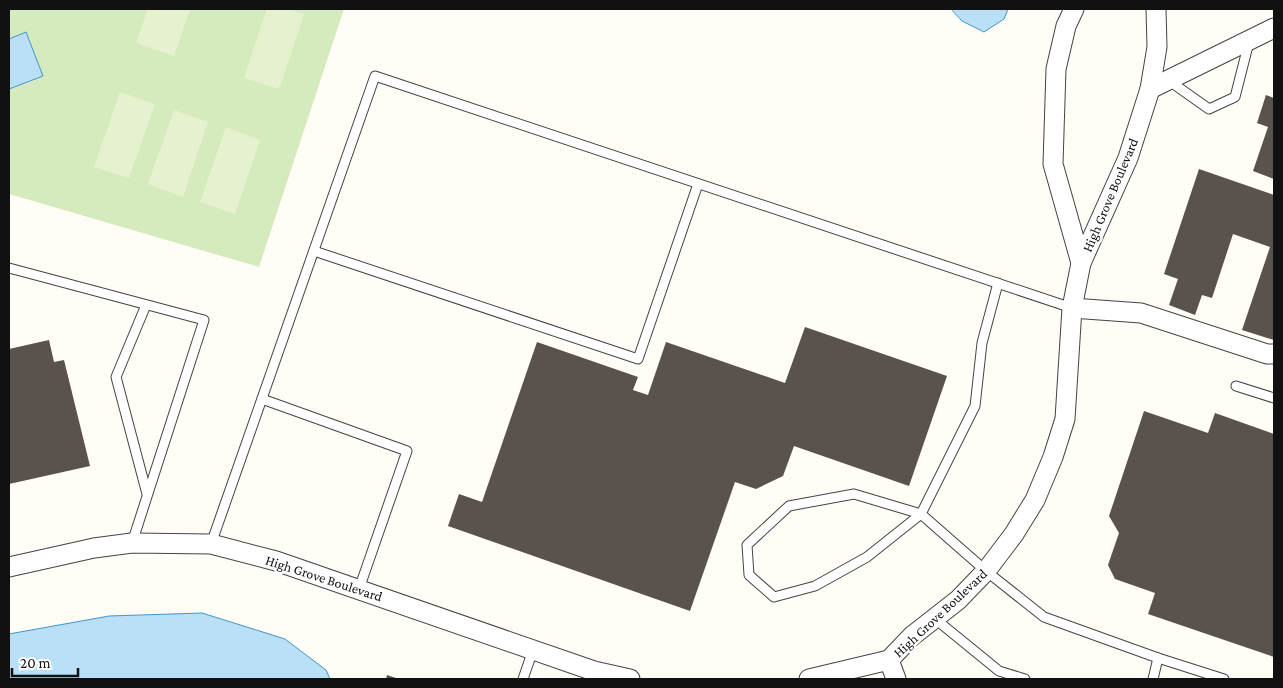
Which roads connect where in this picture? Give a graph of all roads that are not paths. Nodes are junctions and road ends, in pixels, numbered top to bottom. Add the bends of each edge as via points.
1 (1074, 9) edge
2 (1156, 9) edge
3 (1274, 28) edge
4 (1250, 40) junction
5 (1168, 80) junction
6 (1150, 89) junction
7 (698, 184) junction
8 (314, 251) junction
9 (1081, 263) junction
10 (9, 268) edge
11 (998, 283) junction
12 (146, 305) junction
13 (1072, 308) junction
14 (1274, 354) edge
15 (1236, 386) dead end
16 (1274, 398) edge
17 (262, 399) junction
18 (147, 494) junction
19 (921, 514) junction
20 (132, 543) junction
21 (211, 544) junction
22 (9, 567) edge
23 (986, 571) junction
24 (359, 589) junction
25 (934, 618) junction
26 (533, 650) junction
27 (1158, 658) junction
28 (889, 660) junction
29 (592, 675) edge
30 (523, 679) edge
31 (630, 679) edge
32 (810, 679) edge
33 (896, 679) edge
34 (1025, 679) edge
35 (1153, 679) edge
36 (1224, 679) edge

1 - 9 street, High Grove Boulevard via 1066,26 1056,69 1053,164
2 - 6 street, High Grove Boulevard via 1157,47
3 - 4 street
4 - 5 street
4 - 5 lane via 1235,97 1209,109
5 - 6 street
6 - 9 street, High Grove Boulevard via 1128,158
7 - 8 lane via 638,359
7 - 8 lane via 374,76
7 - 11 lane
8 - 17 lane
9 - 13 street, High Grove Boulevard
10 - 12 lane
11 - 13 lane
11 - 19 lane via 982,344 975,406
12 - 18 lane via 116,376
12 - 18 lane via 204,320
13 - 14 street via 1141,313
13 - 23 street, High Grove Boulevard via 1064,419 1053,457 1035,500
15 - 16 lane
17 - 21 lane
17 - 24 lane via 407,451
18 - 20 lane
19 - 19 lane via 867,557 815,586 774,597 749,575 747,545 789,506 854,494
19 - 23 lane
20 - 21 street, High Grove Boulevard
20 - 22 street, High Grove Boulevard
21 - 24 street, High Grove Boulevard via 276,561
23 - 25 street, High Grove Boulevard via 958,600
23 - 27 lane via 1044,617
24 - 26 street, High Grove Boulevard
25 - 28 street, High Grove Boulevard
25 - 34 lane via 999,671
26 - 29 street, High Grove Boulevard
26 - 30 lane
27 - 35 lane
27 - 36 lane
28 - 32 street, High Grove Boulevard
28 - 33 street
29 - 31 street, High Grove Boulevard

